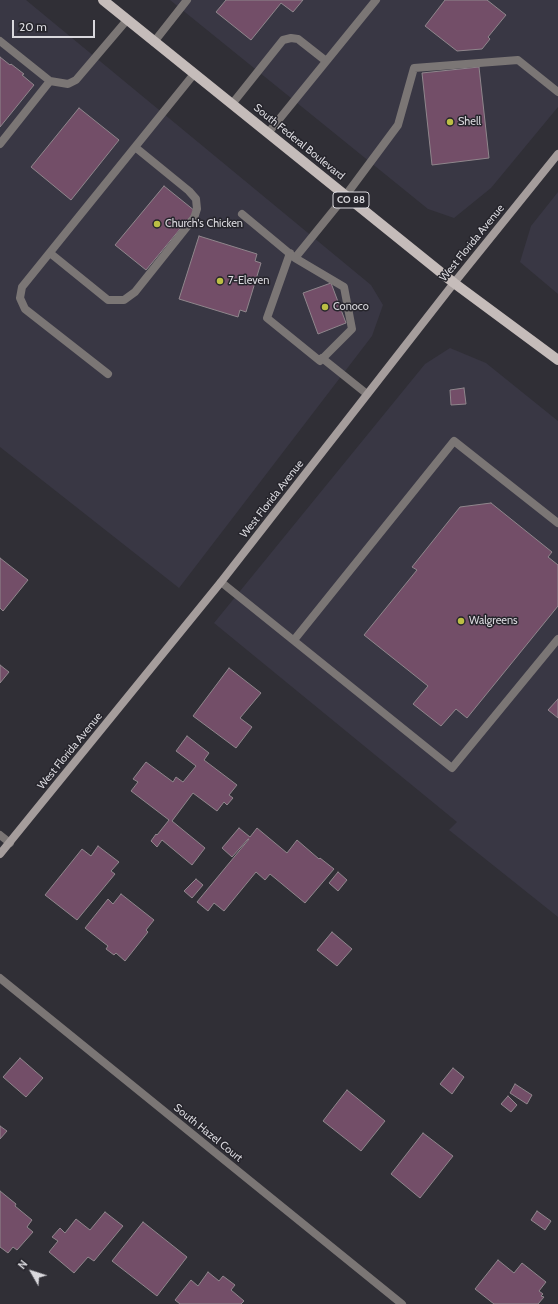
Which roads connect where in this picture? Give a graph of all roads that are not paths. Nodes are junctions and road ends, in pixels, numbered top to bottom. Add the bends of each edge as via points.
1 (102, 0) edge
2 (187, 0) edge
3 (376, 0) edge
4 (127, 20) junction
5 (0, 41) edge
6 (154, 42) junction
7 (326, 61) junction
8 (194, 74) junction
9 (50, 81) junction
10 (558, 92) edge
11 (232, 104) junction
12 (268, 133) junction
13 (0, 144) edge
14 (135, 147) junction
15 (558, 154) edge
16 (346, 195) junction
17 (242, 214) dead end
18 (50, 253) junction
19 (293, 255) junction
20 (454, 282) junction
21 (322, 358) junction
22 (558, 360) edge
23 (108, 374) dead end
24 (367, 394) junction
25 (558, 524) edge
26 (222, 582) junction
27 (558, 639) edge
28 (294, 640) junction
29 (0, 835) edge
30 (10, 843) junction
31 (0, 854) edge
32 (0, 978) edge
33 (402, 1304) edge

1 - 4 main road, South Federal Boulevard / CO 88
2 - 6 street
3 - 7 street
4 - 6 main road, South Federal Boulevard / CO 88
4 - 9 street via 76,80 68,84
5 - 9 street
6 - 8 main road, South Federal Boulevard / CO 88
7 - 11 street via 298,39 283,40
7 - 12 street
8 - 11 main road, South Federal Boulevard / CO 88
8 - 14 street
9 - 13 street
10 - 16 street via 518,60 414,68 398,125
11 - 12 main road, South Federal Boulevard / CO 88
12 - 16 main road, South Federal Boulevard / CO 88
14 - 18 street
14 - 18 street via 189,191 196,199 197,209 194,218 135,292 124,300 108,300
15 - 20 street, West Florida Avenue
16 - 19 street
16 - 20 main road, South Federal Boulevard / CO 88
17 - 19 street
18 - 23 street via 22,287 20,298 25,309
19 - 21 street via 268,318 320,361
19 - 21 street via 344,287 352,329
20 - 22 main road, South Federal Boulevard / CO 88
20 - 24 street, West Florida Avenue
21 - 24 street
24 - 26 street, West Florida Avenue
25 - 28 street via 454,441
26 - 28 street
26 - 30 street, West Florida Avenue
27 - 28 street via 452,768
29 - 30 street
30 - 31 street, West Florida Avenue
32 - 33 street, South Hazel Court

